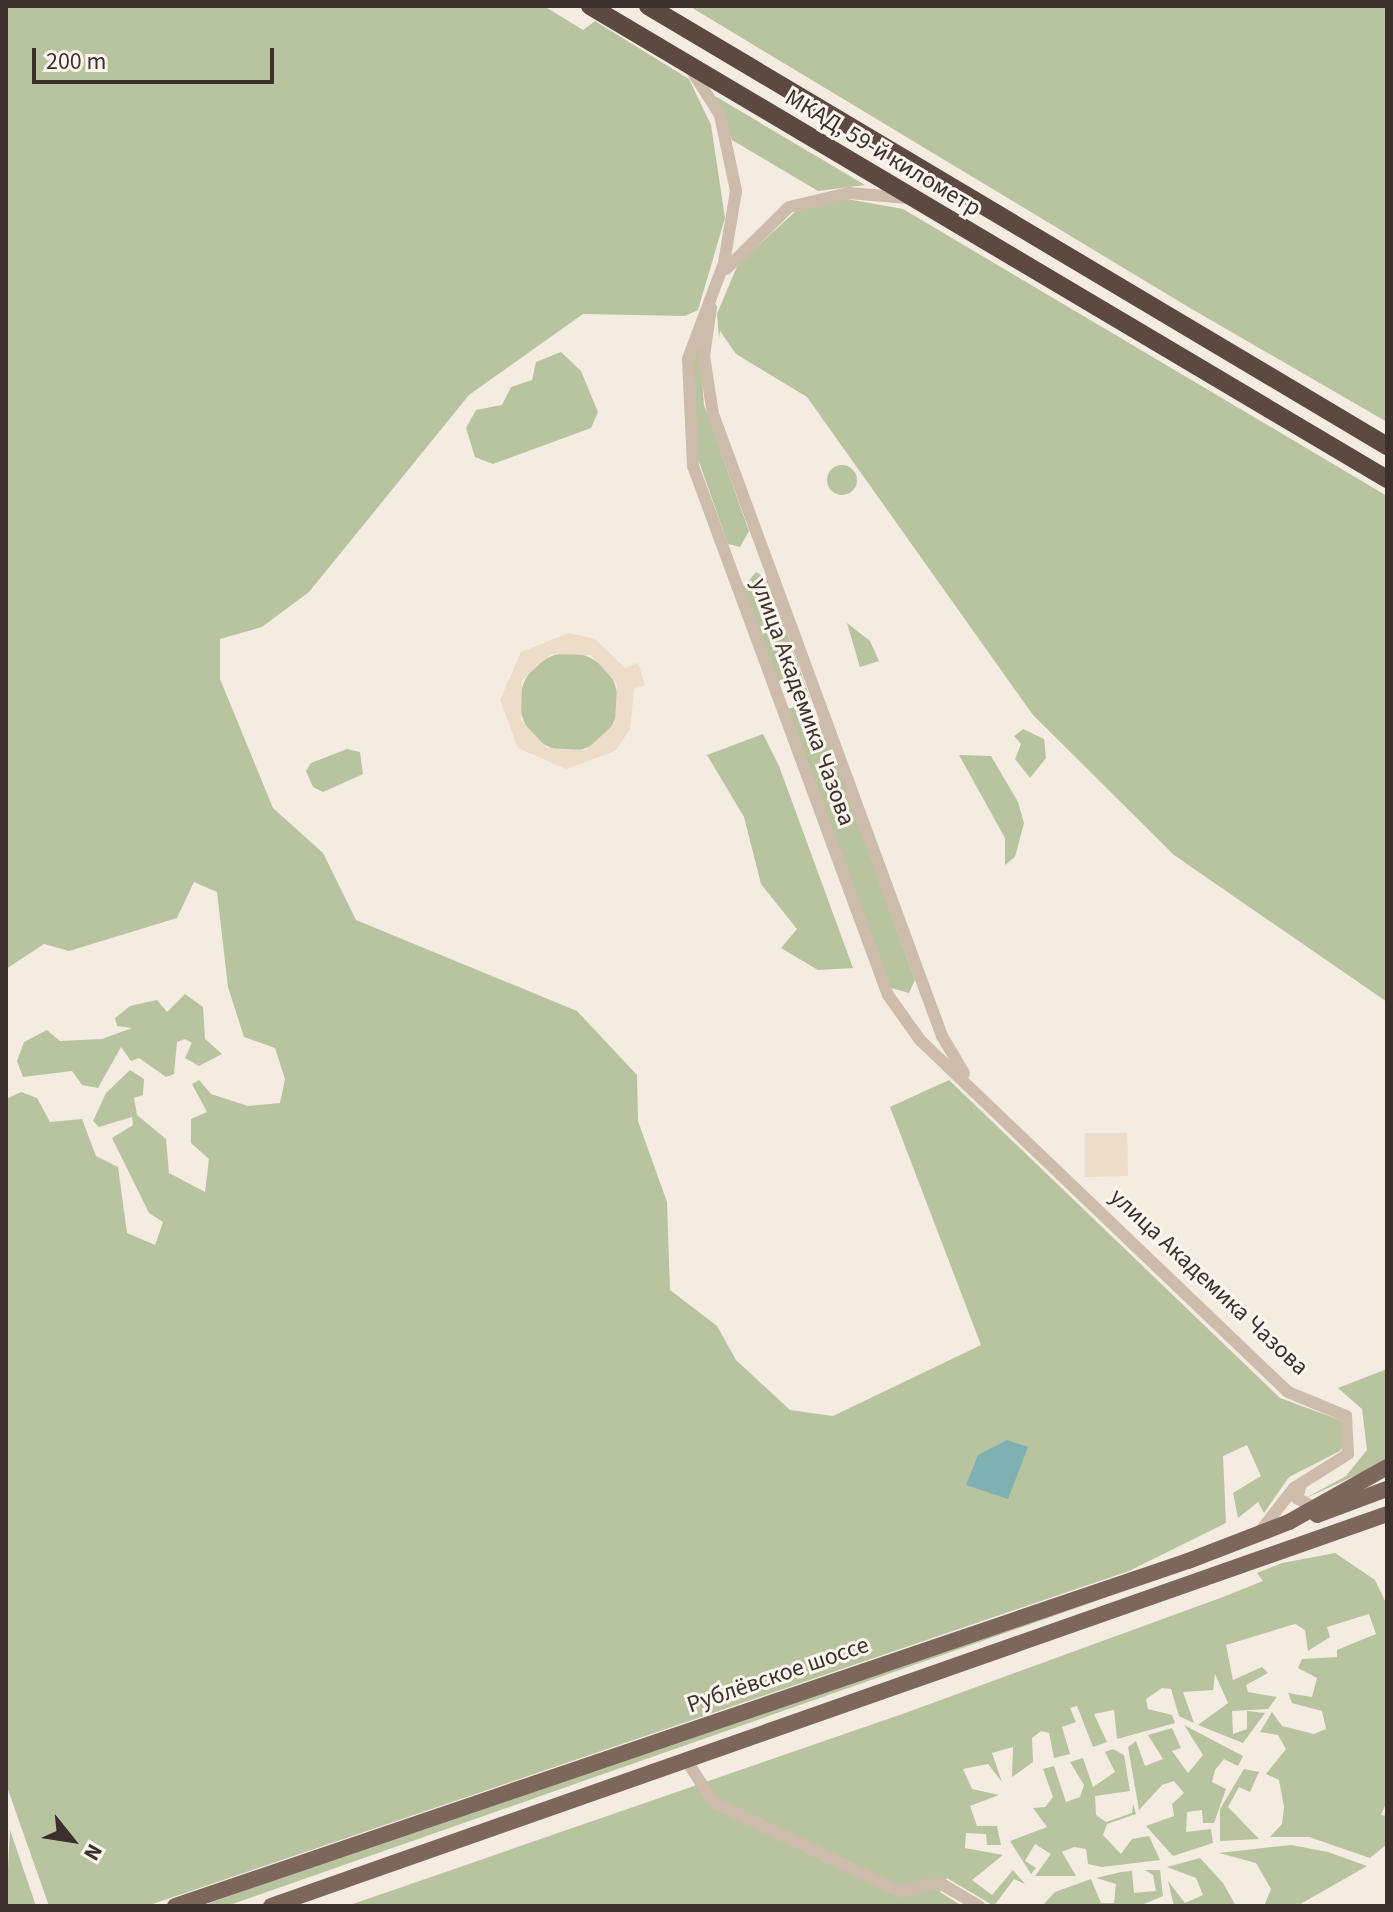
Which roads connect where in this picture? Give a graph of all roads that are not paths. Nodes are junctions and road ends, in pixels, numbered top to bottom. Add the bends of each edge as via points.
1 (590, 6) edge
2 (648, 6) edge
3 (687, 65) junction
4 (912, 198) junction
5 (716, 286) junction
6 (1387, 446) edge
7 (1387, 479) edge
8 (982, 1095) junction
9 (1387, 1467) edge
10 (1301, 1484) junction
11 (1387, 1489) edge
12 (1387, 1504) edge
13 (1315, 1508) junction
14 (1387, 1514) edge
15 (1289, 1522) junction
16 (1258, 1534) junction
17 (1305, 1538) junction
18 (687, 1761) junction
19 (175, 1906) edge
20 (271, 1906) edge
21 (979, 1906) edge

1 - 3 highway, МКАД, 59-й километр
2 - 6 highway, МКАД, 59-й километр
3 - 4 highway, МКАД, 59-й километр
3 - 5 street, улица Академика Чазова via 720,115 734,170 735,216
4 - 5 street, улица Академика Чазова via 849,193 789,207 758,230
4 - 7 highway, МКАД, 59-й километр
5 - 8 street, улица Академика Чазова via 704,356 713,414 942,1036
5 - 8 street, улица Академика Чазова via 688,359 693,466 888,995 920,1040
8 - 10 street, улица Академика Чазова via 1288,1392 1346,1416 1348,1454
9 - 13 main road, Рублёвское шоссе
10 - 13 street via 1297,1498
10 - 16 street, улица Академика Чазова
11 - 15 main road
12 - 17 main road
13 - 15 main road, Рублёвское шоссе
14 - 17 main road, Рублёвское шоссе
15 - 16 main road, Рублёвское шоссе
16 - 19 main road, Рублёвское шоссе
17 - 18 main road, Рублёвское шоссе
18 - 20 main road, Рублёвское шоссе
18 - 21 street via 713,1802 899,1891 940,1883

